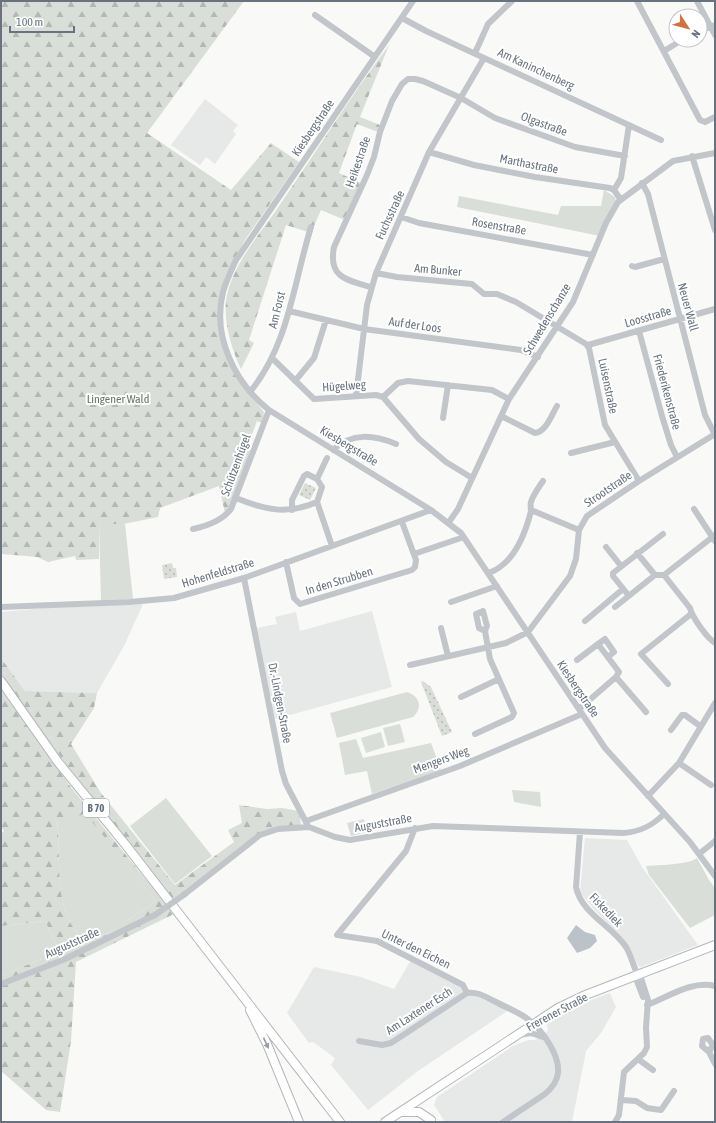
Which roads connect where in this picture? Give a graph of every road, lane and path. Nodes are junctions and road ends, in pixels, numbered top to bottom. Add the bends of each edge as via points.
1 (413, 1) edge
2 (512, 1) edge
3 (637, 1) edge
4 (697, 1) edge
5 (315, 15) dead end
6 (402, 18) junction
7 (713, 26) edge
8 (715, 35) edge
9 (669, 48) edge
10 (664, 51) junction
11 (475, 53) junction
12 (376, 57) junction
13 (484, 58) junction
14 (460, 98) junction
15 (715, 117) edge
16 (629, 125) junction
17 (661, 140) dead end
18 (429, 152) junction
19 (715, 153) edge
20 (625, 156) junction
21 (692, 156) junction
22 (642, 184) junction
23 (614, 190) junction
24 (621, 200) junction
25 (401, 217) junction
26 (311, 227) dead end
27 (715, 230) edge
28 (593, 255) junction
29 (664, 259) junction
30 (632, 266) dead end
31 (376, 273) junction
32 (370, 287) junction
33 (715, 309) edge
34 (288, 311) junction
35 (680, 319) junction
36 (326, 320) junction
37 (558, 327) junction
38 (364, 330) junction
39 (639, 330) junction
40 (588, 346) junction
41 (538, 357) junction
42 (272, 359) junction
43 (295, 380) junction
44 (448, 386) junction
45 (250, 392) junction
46 (356, 396) junction
47 (383, 397) junction
48 (509, 399) junction
49 (557, 406) dead end
50 (269, 410) junction
51 (501, 416) junction
52 (443, 418) dead end
53 (715, 434) edge
54 (615, 442) junction
55 (396, 444) dead end
56 (334, 450) junction
57 (571, 453) dead end
58 (677, 457) junction
59 (327, 458) dead end
60 (472, 478) junction
61 (317, 479) junction
62 (543, 481) dead end
63 (639, 481) junction
64 (236, 498) junction
65 (317, 502) junction
66 (694, 508) dead end
67 (292, 510) junction
68 (432, 510) junction
69 (531, 510) junction
70 (402, 522) junction
71 (449, 522) junction
72 (193, 529) dead end
73 (579, 530) junction
74 (663, 534) dead end
75 (461, 538) dead end
76 (714, 538) edge
77 (332, 546) junction
78 (606, 547) dead end
79 (637, 553) junction
80 (414, 554) junction
81 (286, 562) junction
82 (621, 566) junction
83 (489, 573) junction
84 (655, 575) junction
85 (664, 575) junction
86 (244, 578) junction
87 (498, 586) junction
88 (623, 589) junction
89 (628, 596) junction
90 (451, 602) dead end
91 (1, 607) edge
92 (615, 607) dead end
93 (691, 614) junction
94 (585, 621) dead end
95 (441, 628) dead end
96 (485, 631) dead end
97 (528, 632) junction
98 (715, 643) edge
99 (488, 648) junction
100 (448, 656) junction
101 (577, 660) dead end
102 (410, 665) dead end
103 (616, 677) junction
104 (499, 678) junction
105 (1, 681) edge
106 (668, 684) dead end
107 (461, 697) dead end
108 (715, 703) edge
109 (580, 712) junction
110 (646, 712) dead end
111 (700, 726) junction
112 (672, 730) dead end
113 (475, 734) dead end
114 (679, 763) junction
115 (711, 785) dead end
116 (648, 796) junction
117 (664, 814) junction
118 (306, 821) junction
119 (309, 827) junction
120 (415, 828) junction
121 (580, 832) junction
122 (715, 841) edge
123 (699, 854) junction
124 (715, 876) edge
125 (713, 947) edge
126 (637, 975) junction
127 (1, 984) edge
128 (715, 986) edge
129 (467, 993) junction
130 (243, 995) junction
131 (647, 1005) junction
132 (532, 1023) junction
133 (513, 1036) junction
134 (543, 1037) junction
135 (359, 1040) dead end
136 (710, 1052) dead end
137 (638, 1059) junction
138 (715, 1064) edge
139 (653, 1070) dead end
140 (674, 1092) dead end
141 (621, 1100) junction
142 (418, 1101) junction
143 (400, 1112) junction
144 (432, 1121) edge
145 (299, 1122) edge
146 (340, 1122) edge
147 (385, 1122) edge
148 (503, 1122) edge
149 (615, 1122) edge

1 - 6 street, Kiesbergstraße
2 - 11 street via 488,24
3 - 10 street
4 - 7 street
5 - 12 street
6 - 11 street, Am Kaninchenberg
6 - 12 street, Kiesbergstraße
7 - 8 street
9 - 10 street
10 - 15 street via 702,122
11 - 13 street, Am Kaninchenberg
12 - 45 street, Kiesbergstraße via 243,249 229,277 223,293 221,327 237,376
13 - 14 street, Fuchsstraße
13 - 16 street, Am Kaninchenberg
14 - 18 street, Fuchsstraße
14 - 20 street, Olgastraße via 495,118 575,148
14 - 32 street, Heikestraße via 415,79 402,84 392,101 372,163 334,247 332,259 335,271 340,275 347,280
16 - 17 street, Am Kaninchenberg
16 - 20 street
18 - 23 street, Marthastraße via 535,177
18 - 25 street, Fuchsstraße
19 - 21 street, Schwedenschanze
20 - 23 street via 620,183
21 - 22 street, Schwedenschanze via 673,161
21 - 27 street
22 - 24 street, Schwedenschanze
22 - 29 street, Neuer Wall via 648,194
23 - 24 street
24 - 28 street, Schwedenschanze via 611,214
25 - 28 street, Rosenstraße via 419,223
25 - 31 street, Fuchsstraße
26 - 34 street, Am Forst
28 - 37 street, Schwedenschanze via 573,302
29 - 30 street
29 - 35 street, Neuer Wall
31 - 32 street, Fuchsstraße
31 - 37 street, Am Bunker via 401,278 472,284 480,292 505,297
32 - 38 street, Fuchsstraße
33 - 35 street, Loosstraße
34 - 36 street, Auf der Loos
34 - 42 street, Am Forst via 282,337
35 - 39 street, Loosstraße
35 - 53 street, Neuer Wall via 706,419
36 - 38 street, Auf der Loos
36 - 43 street via 314,358
37 - 40 street, Luisenstraße
37 - 41 street, Schwedenschanze
38 - 41 street, Auf der Loos via 521,350
38 - 46 street, Fuchsstraße
39 - 40 street, Loosstraße
39 - 58 street, Friederikenstraße via 666,431
40 - 54 street, Luisenstraße via 603,417
41 - 48 street, Schwedenschanze
42 - 43 street, Hügelweg
42 - 45 street, Am Forst
43 - 46 street, Hügelweg via 314,399
44 - 47 street via 402,381
44 - 48 street via 492,390
44 - 52 street
45 - 50 street, Kiesbergstraße
46 - 47 street, Hügelweg
47 - 60 street, Hügelweg via 419,439 446,462
48 - 51 street, Schwedenschanze
49 - 51 street via 543,430 538,432
50 - 56 street, Kiesbergstraße
50 - 64 street, Schützenhügel
51 - 60 street, Schwedenschanze
53 - 58 street, Strootstraße
54 - 57 street
54 - 63 street, Luisenstraße
55 - 56 street via 377,437 359,436 344,441
56 - 68 street, Kiesbergstraße
58 - 63 street, Strootstraße
59 - 61 street
60 - 71 street, Schwedenschanze
61 - 65 street via 322,487
61 - 67 street via 307,474 304,476 292,500
62 - 69 street via 530,503
63 - 73 street, Strootstraße via 592,512
64 - 67 street via 267,509
64 - 72 street, Schützenhügel via 231,510 224,517
65 - 67 street
65 - 77 street
66 - 76 street
68 - 70 street, Hohenfeldstraße
68 - 71 street, Kiesbergstraße
69 - 73 street
69 - 83 street via 522,536 511,556 502,566
70 - 77 street, Hohenfeldstraße
70 - 80 street
71 - 83 street, Kiesbergstraße via 466,538
73 - 97 street, Strootstraße via 576,559 570,576
74 - 79 street
75 - 80 street
76 - 85 street
77 - 81 street, Hohenfeldstraße
78 - 82 street
79 - 82 street
79 - 84 street
80 - 81 street, In den Strubben via 416,563 412,570 300,604 294,598
81 - 86 street, Hohenfeldstraße
82 - 88 street via 613,573
83 - 87 street, Kiesbergstraße
84 - 85 street
84 - 89 street
85 - 93 street via 690,608
86 - 91 street, Hohenfeldstraße via 158,600
86 - 118 street, Dr.-Lindgen-Straße via 282,771 286,784
87 - 90 street
87 - 97 street, Kiesbergstraße
88 - 89 street
88 - 94 street
89 - 92 street
93 - 98 street
93 - 106 street via 641,654
95 - 100 street
96 - 99 street
97 - 99 street via 511,641
97 - 109 street, Kiesbergstraße
99 - 100 street
99 - 104 street
100 - 102 street
101 - 103 street via 598,644 619,672
103 - 109 street, Mengers Weg
103 - 110 street
104 - 107 street
104 - 113 street via 514,715
105 - 130 main road, B 70 via 58,762
108 - 111 street
109 - 116 street, Kiesbergstraße via 609,753
109 - 118 street, Mengers Weg via 466,764
111 - 112 street via 682,715
111 - 114 street
114 - 115 street
114 - 116 street
116 - 117 street, Kiesbergstraße
117 - 121 street, Auguststraße via 652,825 630,833
117 - 123 street, Kiesbergstraße
118 - 119 street, Dr.-Lindgen-Straße
119 - 120 street, Auguststraße via 350,840
119 - 127 street, Auguststraße, bridge via 278,829 260,835 155,915 69,958
120 - 121 street, Auguststraße via 462,826
120 - 129 street, Unter den Eichen via 406,852 337,935 378,941 463,985
121 - 126 street, Fiskediek via 577,894 625,946
122 - 123 street
123 - 124 street, Kiesbergstraße
125 - 126 main road, Frerener Straße
126 - 131 street, Fiskediek via 648,1000
126 - 132 main road, Frerener Straße via 583,996
128 - 131 street via 691,986
129 - 132 street via 477,993
129 - 135 street, Am Laxtener Esch via 391,1043 382,1045
130 -> 145 main road
130 - 146 main road, B 70
131 - 137 street, Fiskediek via 647,1047
132 - 133 main road, Frerener Straße
132 - 134 street
133 - 134 street via 531,1033
133 - 142 main road, Frerener Straße
134 - 148 street via 558,1064 555,1081 545,1094
136 - 138 street
137 - 139 street
137 - 141 street, Fiskediek via 624,1072
140 - 141 street via 661,1110 647,1108 636,1101
141 - 149 street, Fiskediek via 619,1115
142 - 143 main road, Frerener Straße
142 - 144 main road
143 - 144 main road via 419,1112
143 - 147 main road, Frerener Straße

